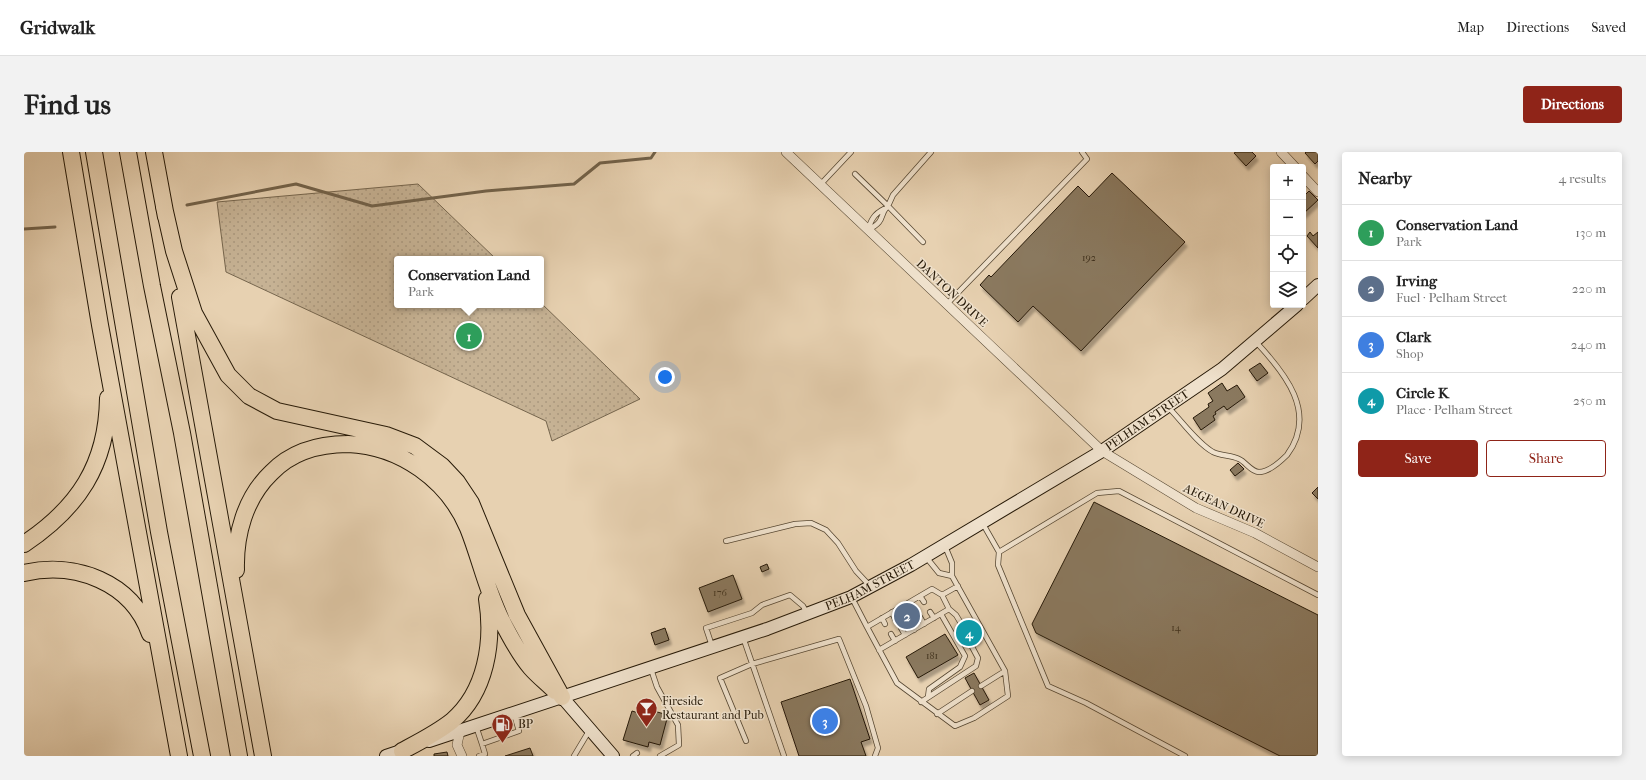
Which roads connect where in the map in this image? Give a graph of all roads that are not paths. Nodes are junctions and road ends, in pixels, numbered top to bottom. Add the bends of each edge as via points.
1 (71, 152) edge
2 (94, 152) edge
3 (128, 152) edge
4 (154, 152) edge
5 (786, 152) edge
6 (852, 152) edge
7 (931, 152) edge
8 (1082, 152) edge
9 (1281, 152) edge
10 (1292, 164) edge
11 (855, 174) dead end
12 (1306, 179) edge
13 (820, 185) junction
14 (1318, 192) edge
15 (164, 207) junction
16 (886, 208) junction
17 (868, 230) junction
18 (923, 242) dead end
19 (1318, 285) edge
20 (1306, 296) edge
21 (946, 304) junction
22 (1294, 308) edge
23 (1256, 341) junction
24 (108, 366) junction
25 (1168, 407) junction
26 (1102, 452) junction
27 (982, 523) junction
28 (726, 541) dead end
29 (24, 544) edge
30 (944, 544) junction
31 (999, 552) junction
32 (924, 556) junction
33 (1318, 567) edge
34 (24, 573) edge
35 (483, 576) junction
36 (952, 576) junction
37 (958, 586) junction
38 (871, 588) junction
39 (942, 595) junction
40 (1318, 595) edge
41 (920, 596) junction
42 (852, 597) junction
43 (910, 601) junction
44 (924, 602) dead end
45 (900, 607) junction
46 (914, 607) dead end
47 (237, 608) junction
48 (949, 609) junction
49 (892, 612) junction
50 (930, 612) dead end
51 (904, 613) dead end
52 (808, 614) junction
53 (941, 614) junction
54 (920, 617) dead end
55 (882, 618) junction
56 (895, 618) dead end
57 (934, 618) junction
58 (910, 623) dead end
59 (885, 624) dead end
60 (924, 624) junction
61 (962, 626) dead end
62 (867, 627) junction
63 (901, 628) dead end
64 (914, 630) junction
65 (891, 634) dead end
66 (905, 635) junction
67 (743, 637) junction
68 (895, 640) junction
69 (970, 643) dead end
70 (712, 647) junction
71 (879, 650) junction
72 (752, 664) junction
73 (650, 668) junction
74 (1005, 671) junction
75 (981, 686) dead end
76 (972, 691) dead end
77 (562, 697) junction
78 (928, 697) junction
79 (921, 702) junction
80 (169, 705) junction
81 (514, 713) junction
82 (937, 714) junction
83 (476, 726) junction
84 (590, 729) junction
85 (460, 731) junction
86 (746, 741) dead end
87 (482, 744) junction
88 (402, 751) junction
89 (179, 756) edge
90 (202, 756) edge
91 (239, 756) edge
92 (263, 756) edge
93 (386, 756) edge
94 (462, 756) edge
95 (479, 756) edge
96 (574, 756) edge
97 (613, 756) edge
98 (660, 756) edge
99 (784, 756) edge
100 (875, 756) edge
101 (1185, 756) edge

1 - 24 highway
2 - 90 highway via 158,524
3 - 91 highway via 182,433
4 - 15 highway
5 - 13 street, DANTON DRIVE
6 - 13 lane
7 - 16 lane via 893,195
8 - 21 lane via 1086,160
9 - 10 street
11 - 16 lane
12 - 14 street
13 - 17 street, DANTON DRIVE
15 - 47 highway
15 - 77 highway via 174,251 194,313 228,375 249,396 277,411 386,434 415,446 442,466 471,503 517,615
16 - 17 lane via 883,218
16 - 17 lane via 871,220
16 - 18 lane
17 - 21 street, DANTON DRIVE
19 - 20 street
21 - 26 street, DANTON DRIVE
22 - 23 street, PELHAM STREET
23 - 25 street, PELHAM STREET
23 - 25 lane via 1290,379 1302,404 1304,417 1301,430 1292,449 1283,459 1259,472 1238,458 1214,453 1206,448
24 - 29 highway via 108,407 105,427 90,476 82,492 63,515
24 - 80 highway
25 - 26 street, PELHAM STREET
26 - 27 street, PELHAM STREET
26 - 33 street, AEGEAN DRIVE via 1196,508 1255,533
27 - 30 street, PELHAM STREET
27 - 31 lane
28 - 38 lane via 795,524 811,523 826,530 838,542 856,571
30 - 32 street, PELHAM STREET
30 - 36 lane via 952,563
31 - 40 lane via 1097,493 1119,491
31 - 101 lane via 998,565 1048,686 1086,703
32 - 36 lane via 938,573
32 - 38 street, PELHAM STREET
34 - 80 highway via 48,570 82,573 99,578 128,598 147,624
35 - 47 highway via 461,514 444,490 428,475 410,462 383,450 354,445 325,445 286,460 265,479 253,496 244,515 237,549
35 - 77 highway via 501,619 530,667
35 - 88 highway via 490,621 488,654 481,678 468,704 452,720
36 - 37 lane
37 - 39 lane
37 - 74 lane
38 - 42 street, PELHAM STREET
39 - 41 lane via 932,589
39 - 48 lane
41 - 43 lane
41 - 44 lane
42 - 52 street, PELHAM STREET
42 - 62 lane
43 - 45 lane
43 - 46 lane
45 - 49 lane
45 - 51 lane
47 - 92 highway
48 - 53 lane
48 - 61 lane
49 - 55 lane
49 - 56 lane
50 - 57 lane
52 - 67 street, PELHAM STREET
52 - 70 lane via 790,594 762,605 752,613 706,628
53 - 57 lane
53 - 78 lane via 966,656 960,667 929,689
54 - 60 lane
55 - 59 lane
55 - 62 lane
57 - 60 lane
58 - 64 lane
60 - 64 lane
62 - 71 lane
63 - 66 lane
64 - 66 lane
65 - 68 lane
66 - 68 lane
67 - 70 street, PELHAM STREET
67 - 72 lane
68 - 71 lane
69 - 78 lane via 978,658 976,666
70 - 73 street, PELHAM STREET
71 - 79 lane via 897,683
72 - 86 lane via 720,678
72 - 99 lane
72 - 100 lane via 839,639 866,706 878,748
73 - 77 street, PELHAM STREET
73 - 98 lane via 657,687 678,725 679,745
74 - 75 lane
74 - 82 lane via 1008,696 974,718 955,726
76 - 82 lane
77 - 81 street, PELHAM STREET
77 - 84 street
78 - 79 lane
79 - 82 lane
80 - 89 highway
81 - 83 street, PELHAM STREET
81 - 87 lane via 520,731
83 - 85 street, PELHAM STREET
83 - 87 lane
84 - 96 lane
84 - 97 street
85 - 88 street, PELHAM STREET
85 - 94 street via 457,745
87 - 95 lane via 485,754
88 - 93 street, PELHAM STREET

